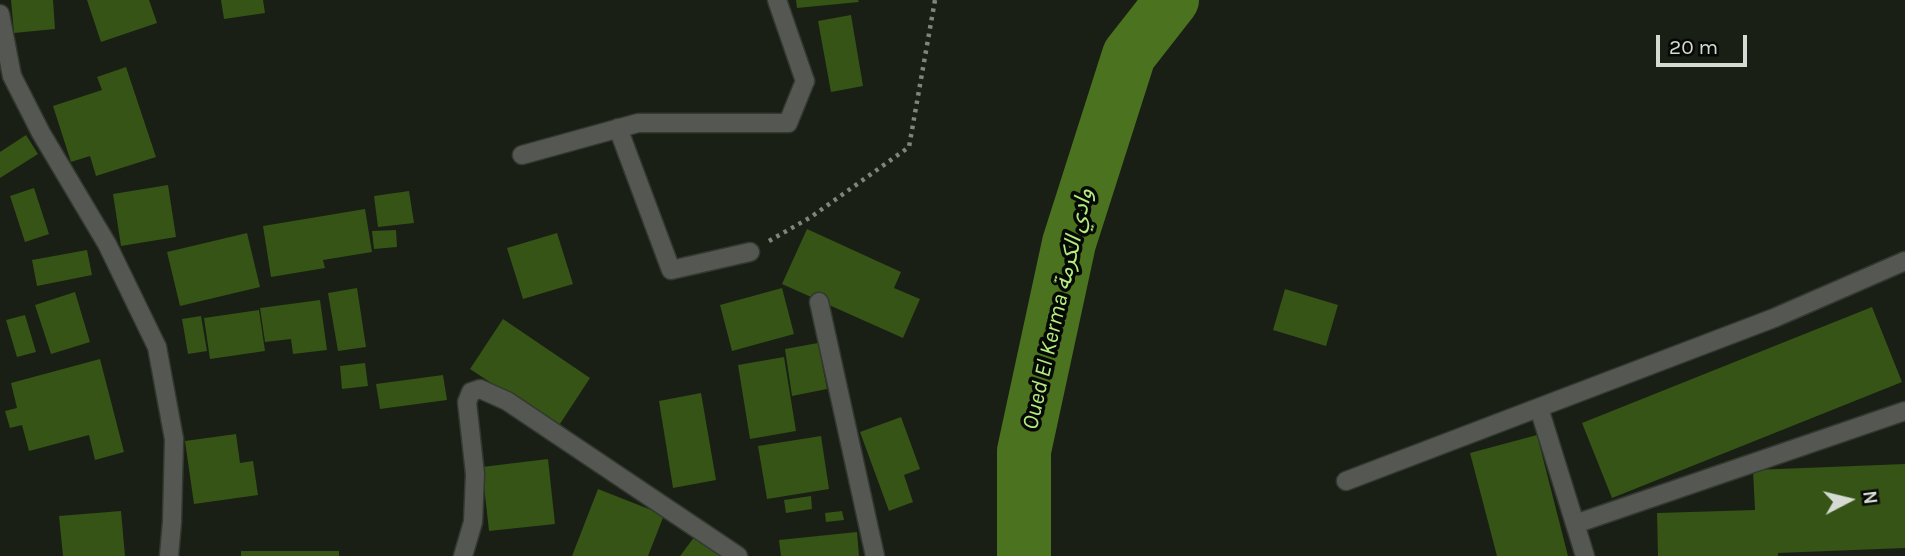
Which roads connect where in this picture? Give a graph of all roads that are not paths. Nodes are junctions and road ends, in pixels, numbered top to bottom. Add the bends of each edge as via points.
1 (777, 0) edge
2 (0, 14) edge
3 (6, 77) edge
4 (618, 128) junction
5 (522, 155) dead end
6 (751, 251) road end
7 (1905, 261) edge
8 (819, 302) dead end
9 (1539, 408) junction
10 (1905, 411) edge
11 (1346, 481) dead end
12 (1575, 524) junction
13 (169, 556) edge
14 (463, 556) edge
15 (738, 556) edge
16 (874, 556) edge
17 (1585, 556) edge

1 - 4 street via 805,81 788,122 638,123
2 - 3 street
3 - 13 street via 107,244 157,347 174,439
4 - 5 street
4 - 6 street via 671,270
7 - 9 street via 1774,318
8 - 16 street
9 - 11 street
9 - 12 street
10 - 12 street
12 - 17 street
14 - 15 street via 473,522 475,474 467,402 471,392 480,389 507,401

